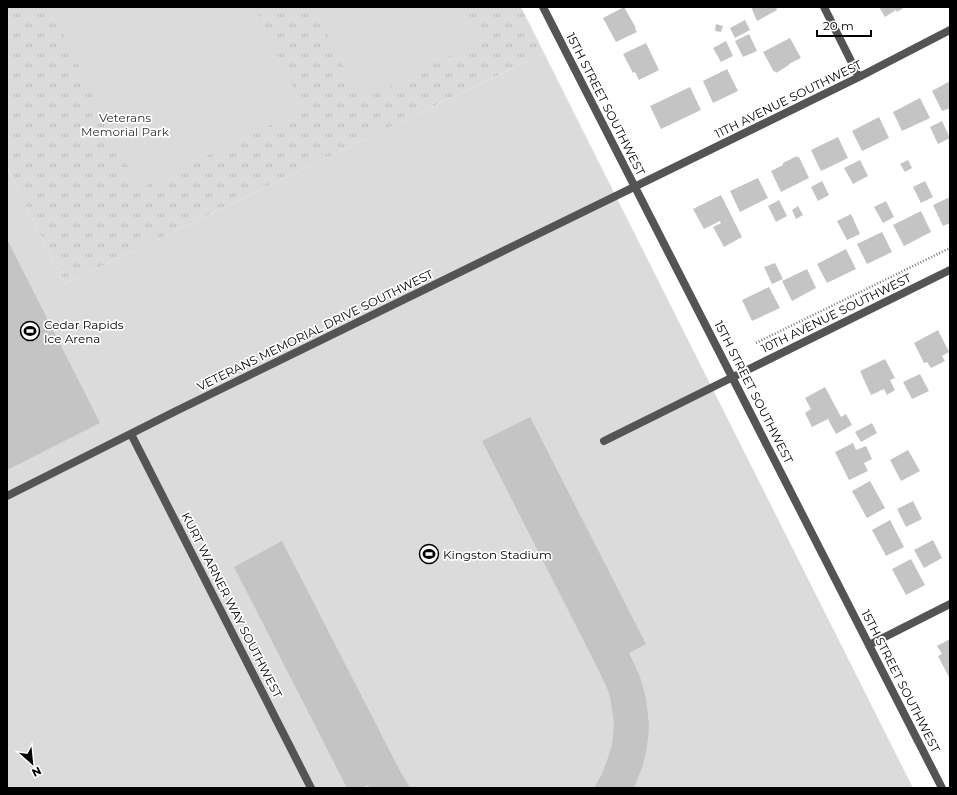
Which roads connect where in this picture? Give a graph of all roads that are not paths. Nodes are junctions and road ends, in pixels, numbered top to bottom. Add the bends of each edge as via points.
1 (543, 7) edge
2 (824, 7) edge
3 (950, 30) edge
4 (859, 77) junction
5 (635, 187) junction
6 (950, 270) edge
7 (733, 377) junction
8 (131, 434) junction
9 (604, 441) dead end
10 (7, 496) edge
11 (950, 604) edge
12 (869, 645) junction
13 (311, 788) edge
14 (942, 788) edge

1 - 5 street, 15TH STREET SOUTHWEST
2 - 4 street
3 - 4 street, 11TH AVENUE SOUTHWEST
4 - 5 street, 11TH AVENUE SOUTHWEST
5 - 7 street, 15TH STREET SOUTHWEST
5 - 8 street, VETERANS MEMORIAL DRIVE SOUTHWEST
6 - 7 street, 10TH AVENUE SOUTHWEST
7 - 9 street, 10TH AVENUE SOUTHWEST
7 - 12 street, 15TH STREET SOUTHWEST
8 - 10 street, VETERANS MEMORIAL DRIVE SOUTHWEST
8 - 13 street, KURT WARNER WAY SOUTHWEST
11 - 12 street
12 - 14 street, 15TH STREET SOUTHWEST

